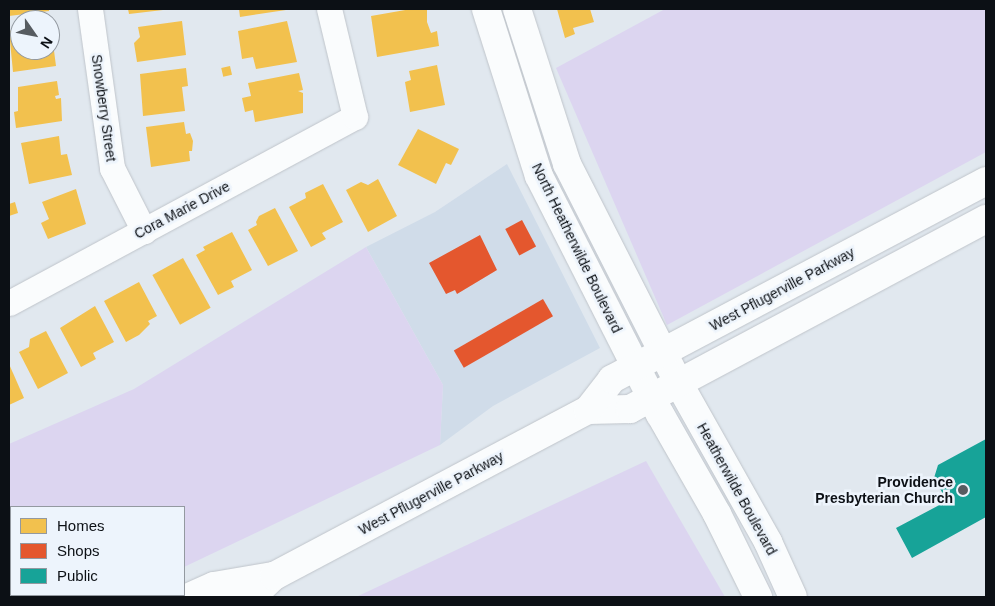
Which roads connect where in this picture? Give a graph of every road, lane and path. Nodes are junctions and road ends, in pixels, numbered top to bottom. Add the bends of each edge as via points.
1 (90, 9) edge
2 (329, 9) edge
3 (486, 9) edge
4 (517, 9) edge
5 (539, 176) junction
6 (986, 181) edge
7 (581, 192) junction
8 (986, 219) edge
9 (144, 231) junction
10 (9, 303) edge
11 (663, 352) junction
12 (636, 366) junction
13 (678, 382) junction
14 (652, 397) junction
15 (588, 410) junction
16 (274, 576) junction
17 (189, 597) edge
18 (252, 597) edge
19 (758, 597) edge
20 (793, 597) edge

1 - 9 street, Snowberry Street via 112,168
2 - 9 street, Cora Marie Drive via 355,117
3 - 5 main road, North Heatherwilde Boulevard
4 - 7 main road, North Heatherwilde Boulevard via 567,164
5 - 7 main road via 550,172
5 - 12 main road, North Heatherwilde Boulevard
6 - 11 main road, West Pflugerville Parkway
7 - 11 main road, North Heatherwilde Boulevard
8 - 13 main road, West Pflugerville Parkway
9 - 10 street, Cora Marie Drive
11 - 12 main road, West Pflugerville Parkway
11 - 13 main road, North Heatherwilde Boulevard
12 - 14 main road, North Heatherwilde Boulevard
12 - 15 main road, West Pflugerville Parkway via 612,378
13 - 14 main road, West Pflugerville Parkway
13 - 20 main road, Heatherwilde Boulevard via 768,542
14 - 15 main road, West Pflugerville Parkway via 630,409
14 - 19 main road via 717,514
15 - 16 main road, West Pflugerville Parkway
16 - 17 main road, West Pflugerville Parkway via 214,586
16 - 18 main road, West Pflugerville Parkway

